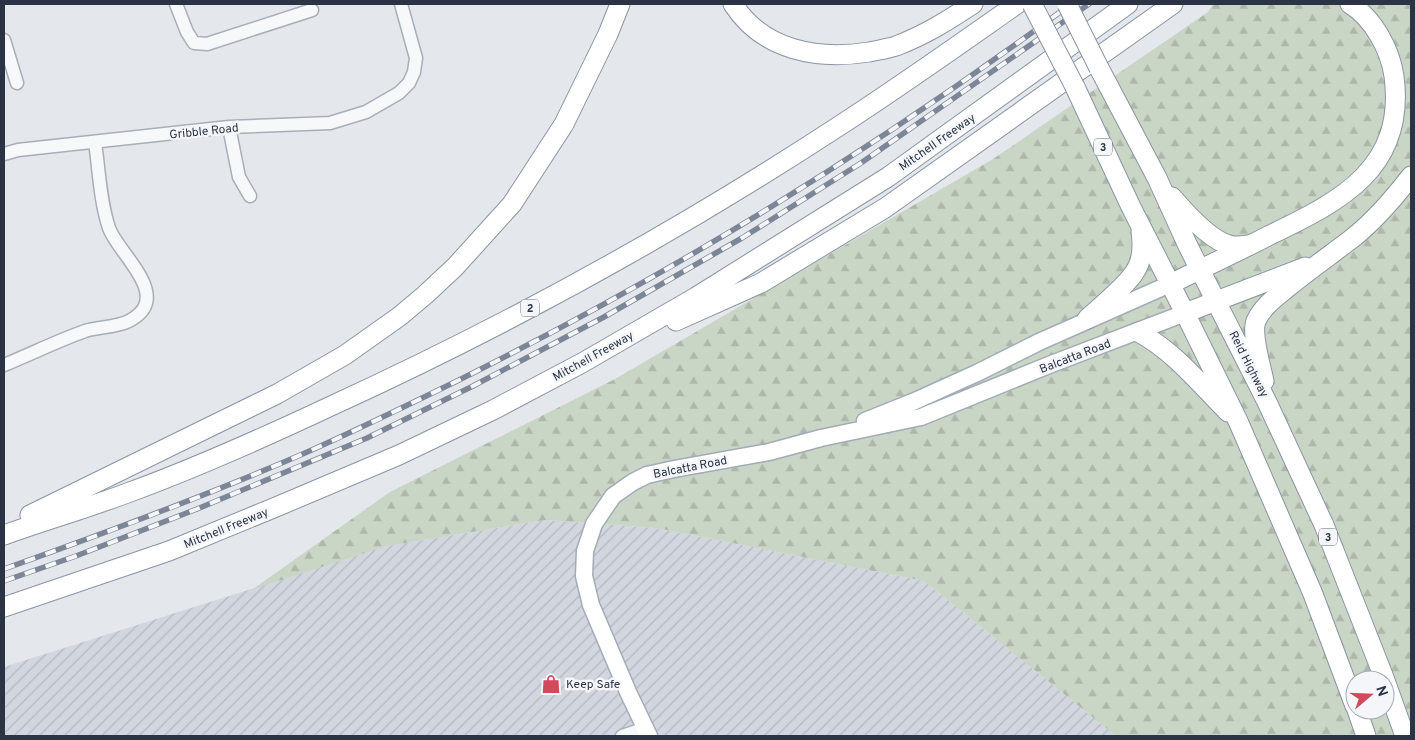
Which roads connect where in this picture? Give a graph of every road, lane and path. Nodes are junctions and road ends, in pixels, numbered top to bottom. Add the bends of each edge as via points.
1 (176, 4) edge
2 (401, 4) edge
3 (620, 4) edge
4 (733, 4) edge
5 (973, 4) edge
6 (1017, 4) edge
7 (1032, 4) edge
8 (1067, 4) edge
9 (1128, 4) edge
10 (1173, 4) edge
11 (1350, 4) edge
12 (312, 10) dead end
13 (4, 40) edge
14 (17, 83) dead end
15 (229, 127) junction
16 (95, 142) junction
17 (4, 154) edge
18 (1411, 176) edge
19 (1157, 178) junction
20 (250, 196) dead end
21 (1140, 224) junction
22 (1251, 244) junction
23 (1318, 262) junction
24 (1200, 269) junction
25 (1170, 284) junction
26 (1216, 301) junction
27 (1186, 313) junction
28 (1087, 319) junction
29 (1138, 332) junction
30 (582, 363) junction
31 (4, 365) edge
32 (1268, 402) junction
33 (1238, 421) junction
34 (821, 438) junction
35 (4, 528) edge
36 (4, 534) edge
37 (4, 607) edge
38 (1345, 679) edge
39 (1360, 720) edge
40 (647, 732) edge
41 (622, 736) edge
42 (1366, 736) edge
43 (1405, 736) edge

1 - 12 street via 186,32 194,43 207,44
2 - 15 street, Gribble Road via 416,58 412,77 399,93 366,112 330,124
3 - 35 highway via 564,124 512,204 425,295 345,355 277,394
4 - 5 highway via 754,28 784,46 804,53 842,56 894,47 932,31
6 - 36 highway, 2 via 916,75 675,228 488,330 396,377 214,458 127,493
7 - 21 highway, 3, bridge
8 - 19 highway, Reid Highway / 3, bridge
9 - 30 highway, Mitchell Freeway via 888,177 705,292
10 - 30 highway via 885,208 761,283
11 - 22 highway via 1359,9 1380,35 1392,64 1396,92 1394,119 1387,142 1362,180 1344,195
13 - 14 street
15 - 16 street, Gribble Road
15 - 20 street via 240,177
16 - 17 street, Gribble Road
16 - 31 street via 110,229 114,240 140,272 146,303 129,321 85,331
18 - 23 highway via 1378,214
19 - 22 highway via 1186,213 1214,238 1229,246
19 - 24 highway, Reid Highway / 3
21 - 25 highway, 3
21 - 28 highway via 1141,258 1135,273
22 - 24 highway
23 - 26 highway
23 - 32 highway via 1269,303 1255,323
24 - 25 highway
24 - 26 highway, Reid Highway / 3
25 - 27 highway, 3
25 - 28 main road, Balcatta Road
26 - 27 highway
26 - 32 highway, Reid Highway / 3
27 - 29 main road, Balcatta Road
27 - 33 highway, 3
28 - 34 main road, Balcatta Road via 951,385
29 - 33 highway via 1166,350
29 - 34 main road, Balcatta Road via 921,417
30 - 37 highway, Mitchell Freeway via 407,451 276,507 169,551
32 - 43 highway, Reid Highway / 3 via 1324,525
33 - 38 highway, 3 via 1313,594
34 - 40 main road, Balcatta Road via 769,452 647,476 614,496 594,524 585,551 586,586
39 - 42 highway
40 - 41 street

